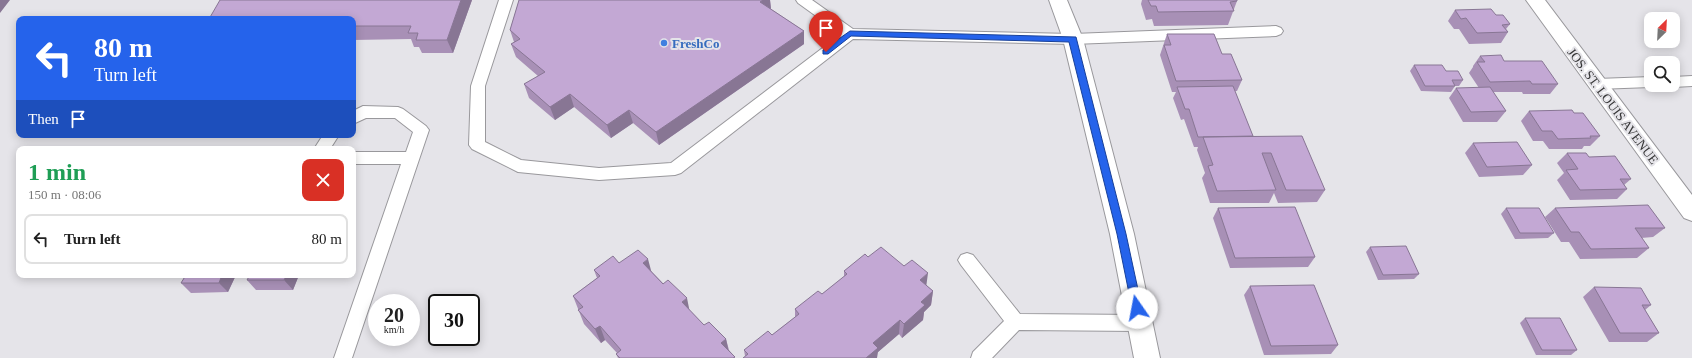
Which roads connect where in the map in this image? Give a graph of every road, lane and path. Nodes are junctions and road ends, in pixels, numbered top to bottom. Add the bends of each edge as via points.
1 (506, 0) edge
2 (803, 0) edge
3 (1058, 0) edge
4 (1535, 0) edge
5 (1276, 31) dead end
6 (850, 34) junction
7 (1073, 39) junction
8 (1692, 81) edge
9 (1644, 82) edge
10 (1680, 82) edge
11 (1597, 84) junction
12 (356, 116) edge
13 (356, 158) edge
14 (412, 158) junction
15 (1692, 212) edge
16 (967, 260) dead end
17 (1015, 322) junction
18 (1140, 323) junction
19 (343, 358) edge
20 (980, 358) edge
21 (1147, 358) edge

1 - 6 lane via 478,86 477,145 518,166 600,174 675,169
2 - 6 lane
3 - 7 street
4 - 11 street, JOS. ST. LOUIS AVENUE
5 - 7 lane
6 - 7 lane
7 - 18 street via 1122,234
8 - 10 lane
9 - 11 lane
11 - 15 street, JOS. ST. LOUIS AVENUE
12 - 14 lane via 363,112 398,113 421,130
13 - 14 lane
14 - 19 lane
16 - 17 lane
17 - 18 lane
17 - 20 lane
18 - 21 street

